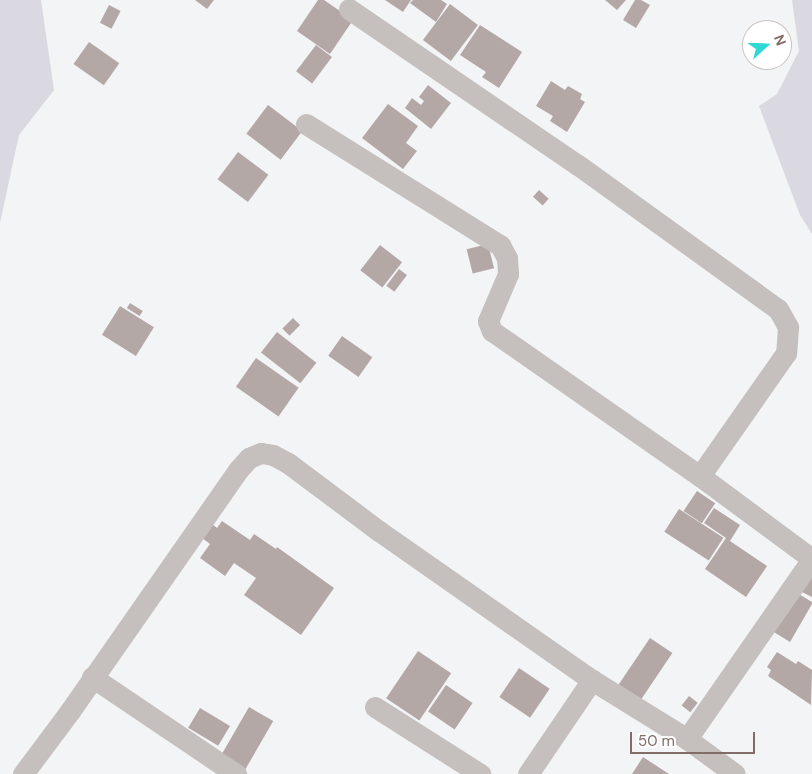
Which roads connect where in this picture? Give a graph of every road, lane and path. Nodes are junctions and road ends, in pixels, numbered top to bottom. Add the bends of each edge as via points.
1 (349, 9) dead end
2 (306, 124) dead end
3 (700, 476) junction
4 (812, 559) edge
5 (92, 677) junction
6 (592, 680) junction
7 (375, 706) dead end
8 (687, 739) junction
9 (23, 774) edge
10 (236, 774) edge
11 (480, 774) edge
12 (528, 774) edge
13 (735, 774) edge

1 - 3 street via 578,165 778,308 788,327 786,352
2 - 3 street via 500,245 508,258 508,274 488,321 492,331
3 - 4 street
4 - 8 street
5 - 6 street via 239,469 249,458 260,453 288,463
5 - 9 street
5 - 10 street
6 - 8 street
6 - 12 street
7 - 11 street
8 - 13 street

